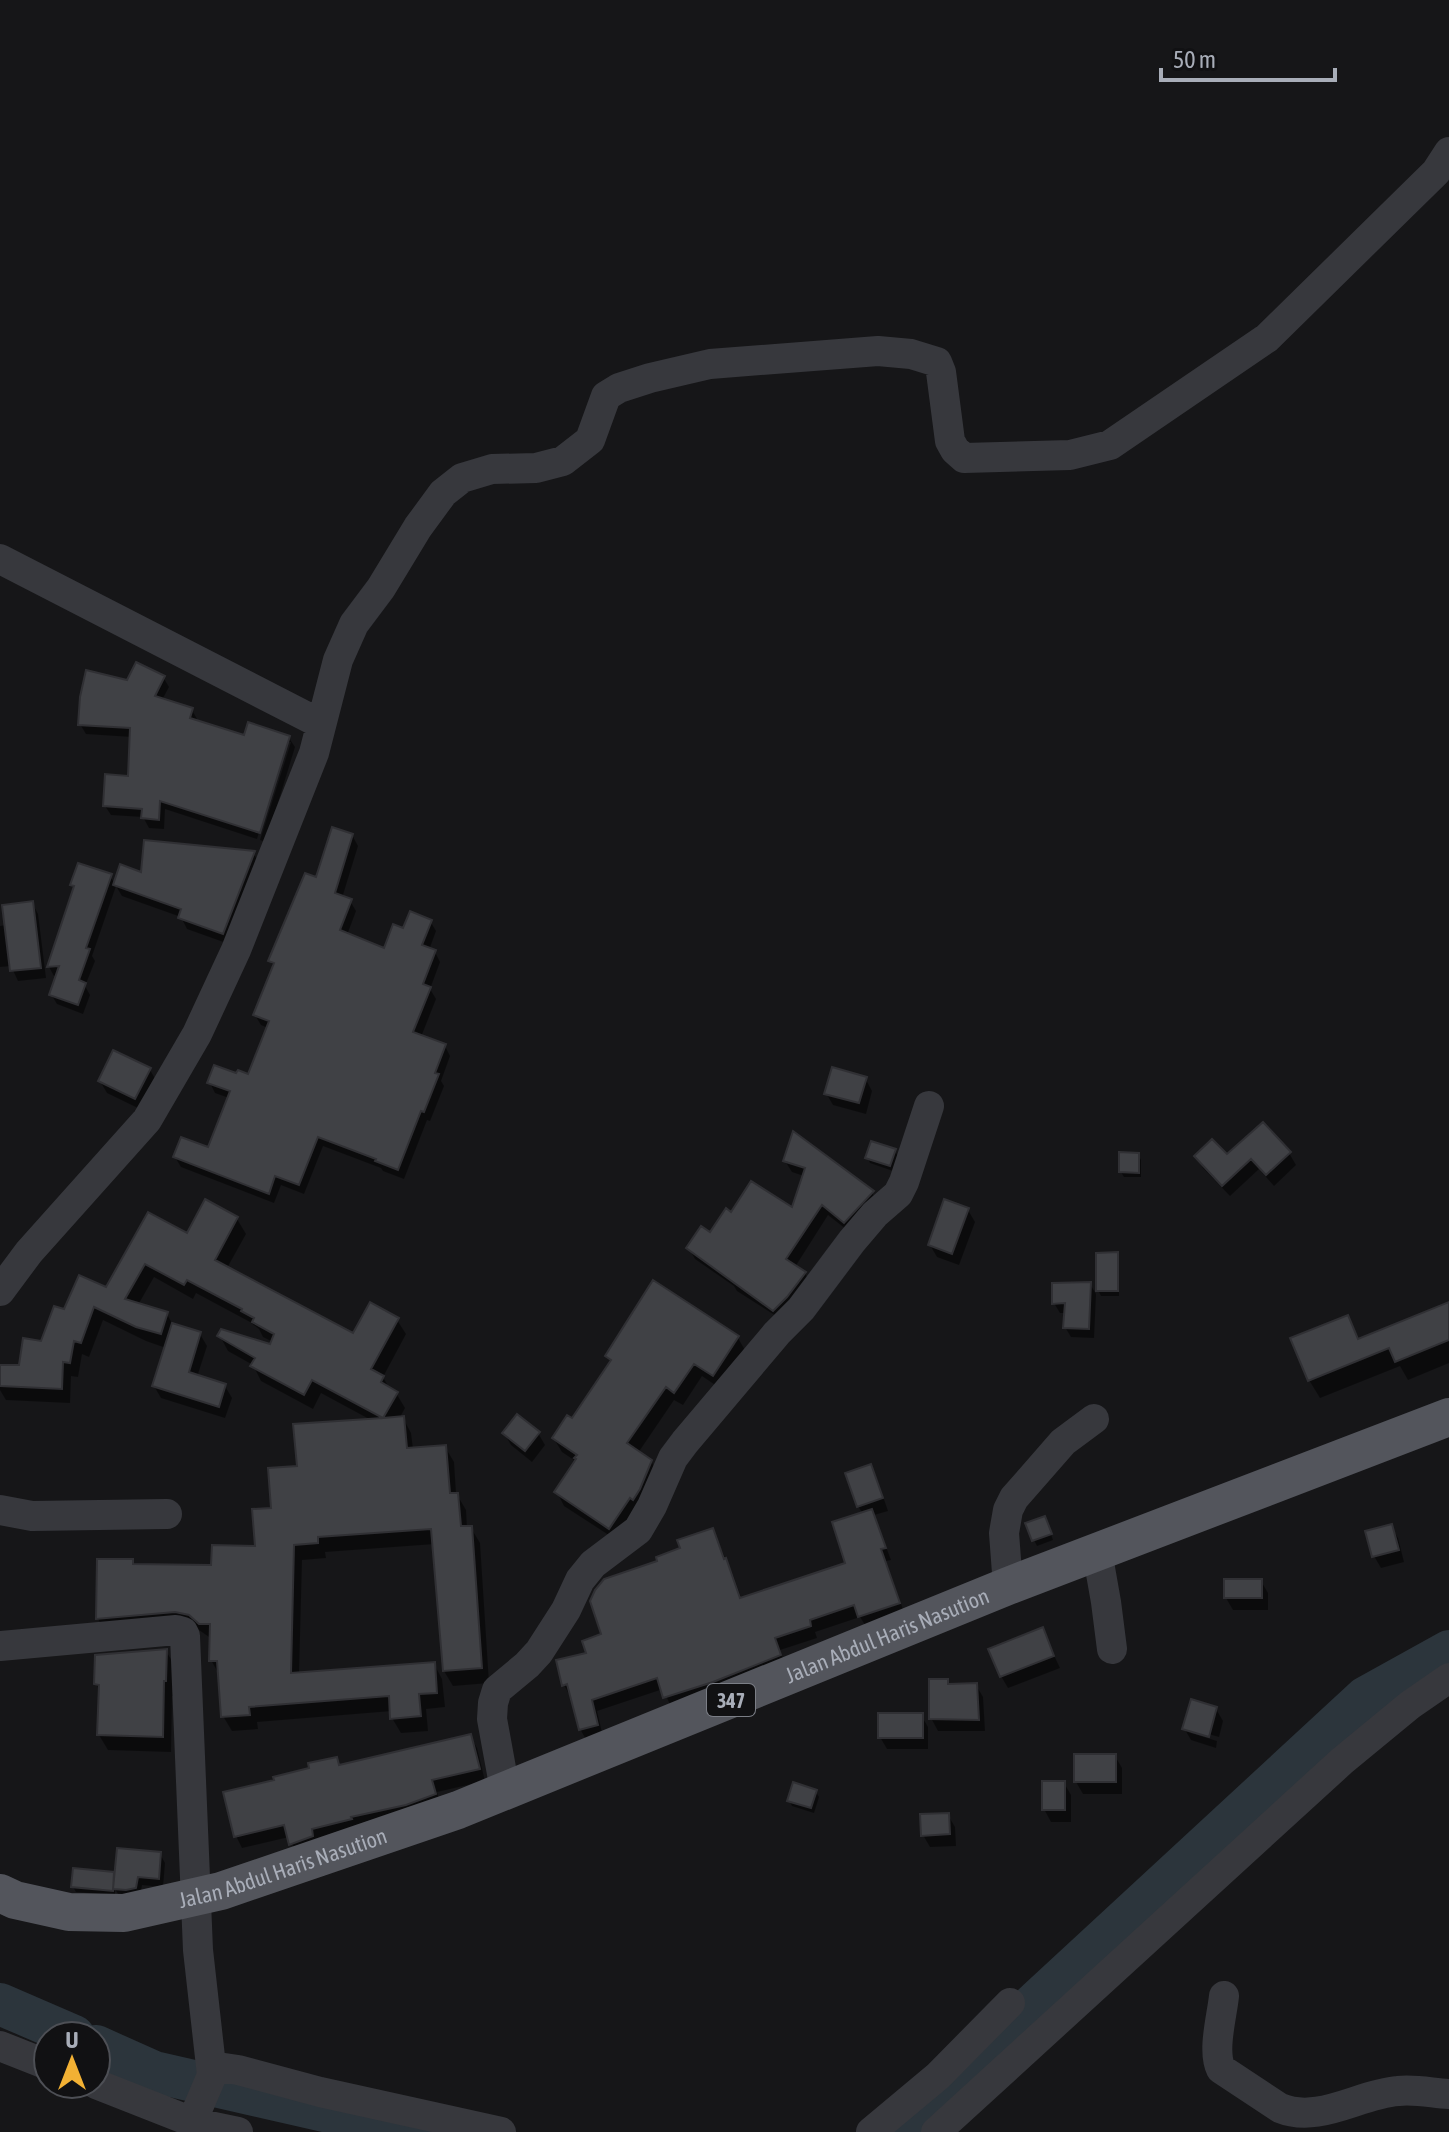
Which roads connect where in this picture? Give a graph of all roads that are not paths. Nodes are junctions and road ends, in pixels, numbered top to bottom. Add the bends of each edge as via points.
1 (1449, 152) edge
2 (0, 559) edge
3 (321, 724) junction
4 (929, 1106) dead end
5 (0, 1291) edge
6 (1449, 1417) edge
7 (1094, 1419) dead end
8 (0, 1510) edge
9 (167, 1514) dead end
10 (1097, 1551) junction
11 (1008, 1586) junction
12 (0, 1646) edge
13 (1112, 1649) dead end
14 (1449, 1678) edge
15 (505, 1790) junction
16 (0, 1893) edge
17 (195, 1896) junction
18 (1224, 1996) dead end
19 (1010, 2003) dead end
20 (0, 2046) edge
21 (32, 2059) edge
22 (211, 2070) junction
23 (112, 2090) edge
24 (1449, 2094) edge
25 (195, 2123) edge
26 (238, 2132) edge
27 (501, 2132) edge
28 (871, 2132) edge
29 (936, 2132) edge

1 - 3 street via 1436,172 1267,338 1110,445 1070,455 964,458 950,441 937,362 911,354 878,351 710,364 619,388 606,396 590,440 563,461 492,469 462,478 443,493 354,624
2 - 3 street
3 - 5 street via 236,950 197,1034 147,1120
4 - 15 street via 898,1194 875,1214 808,1301 685,1442 638,1530 593,1564 539,1652 497,1690 492,1719
6 - 10 main road, Jalan Abdul Haris Nasution / 347
7 - 11 street via 1063,1442 1014,1498 1004,1533
8 - 9 street via 32,1516
10 - 11 main road, Jalan Abdul Haris Nasution / 347
10 - 13 street
11 - 15 main road, Jalan Abdul Haris Nasution / 347
12 - 17 street via 183,1632
14 - 29 street via 1342,1761
15 - 17 main road, Jalan Abdul Haris Nasution / 347
16 - 17 main road, Jalan Abdul Haris Nasution / 347 via 69,1912 124,1913
17 - 22 street
18 - 24 street via 1218,2065 1280,2108 1308,2114 1397,2091
19 - 28 street via 938,2076
20 - 21 street
22 - 25 street
22 - 27 street via 238,2070
23 - 25 street
25 - 26 street

